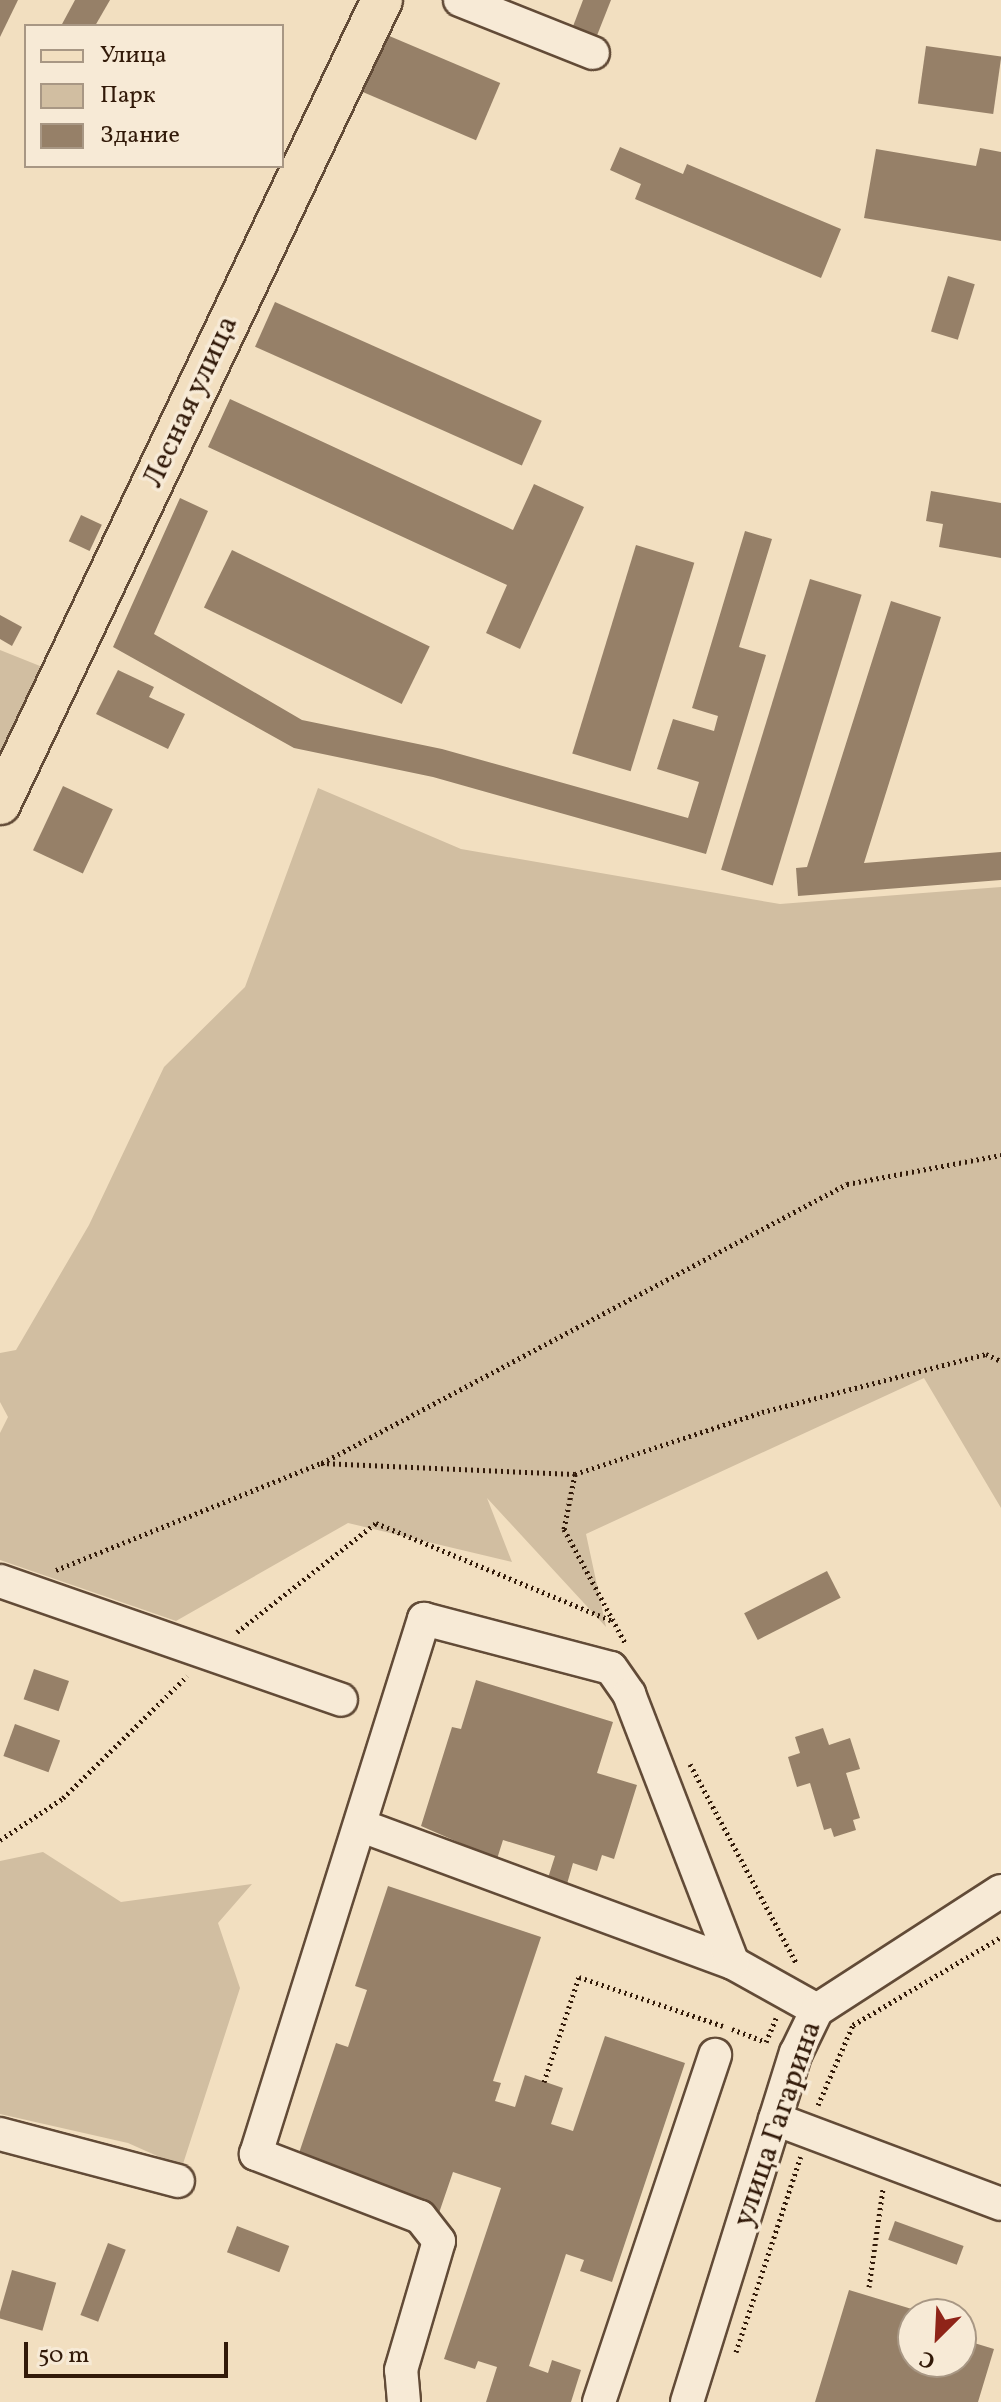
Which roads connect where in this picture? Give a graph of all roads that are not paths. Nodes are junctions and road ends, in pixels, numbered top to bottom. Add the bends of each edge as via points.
1 (382, 0) edge
2 (460, 0) edge
3 (593, 53) dead end
4 (0, 804) edge
5 (7, 1584) edge
6 (341, 1700) dead end
7 (362, 1826) junction
8 (1001, 1891) edge
9 (733, 1963) junction
10 (817, 2010) junction
11 (715, 2055) dead end
12 (775, 2119) junction
13 (0, 2134) edge
14 (178, 2181) dead end
15 (1001, 2204) edge
16 (404, 2402) edge
17 (599, 2402) edge
18 (687, 2402) edge

1 - 4 main road, Лесная улица
2 - 3 street
5 - 6 street
7 - 9 street
7 - 9 street via 424,1619 611,1668 629,1694
7 - 16 street via 256,2154 420,2217 439,2241 401,2370
8 - 10 street, улица Гагарина
9 - 10 street
10 - 12 street, улица Гагарина
11 - 17 street
12 - 15 street
12 - 18 street, улица Гагарина
13 - 14 street

